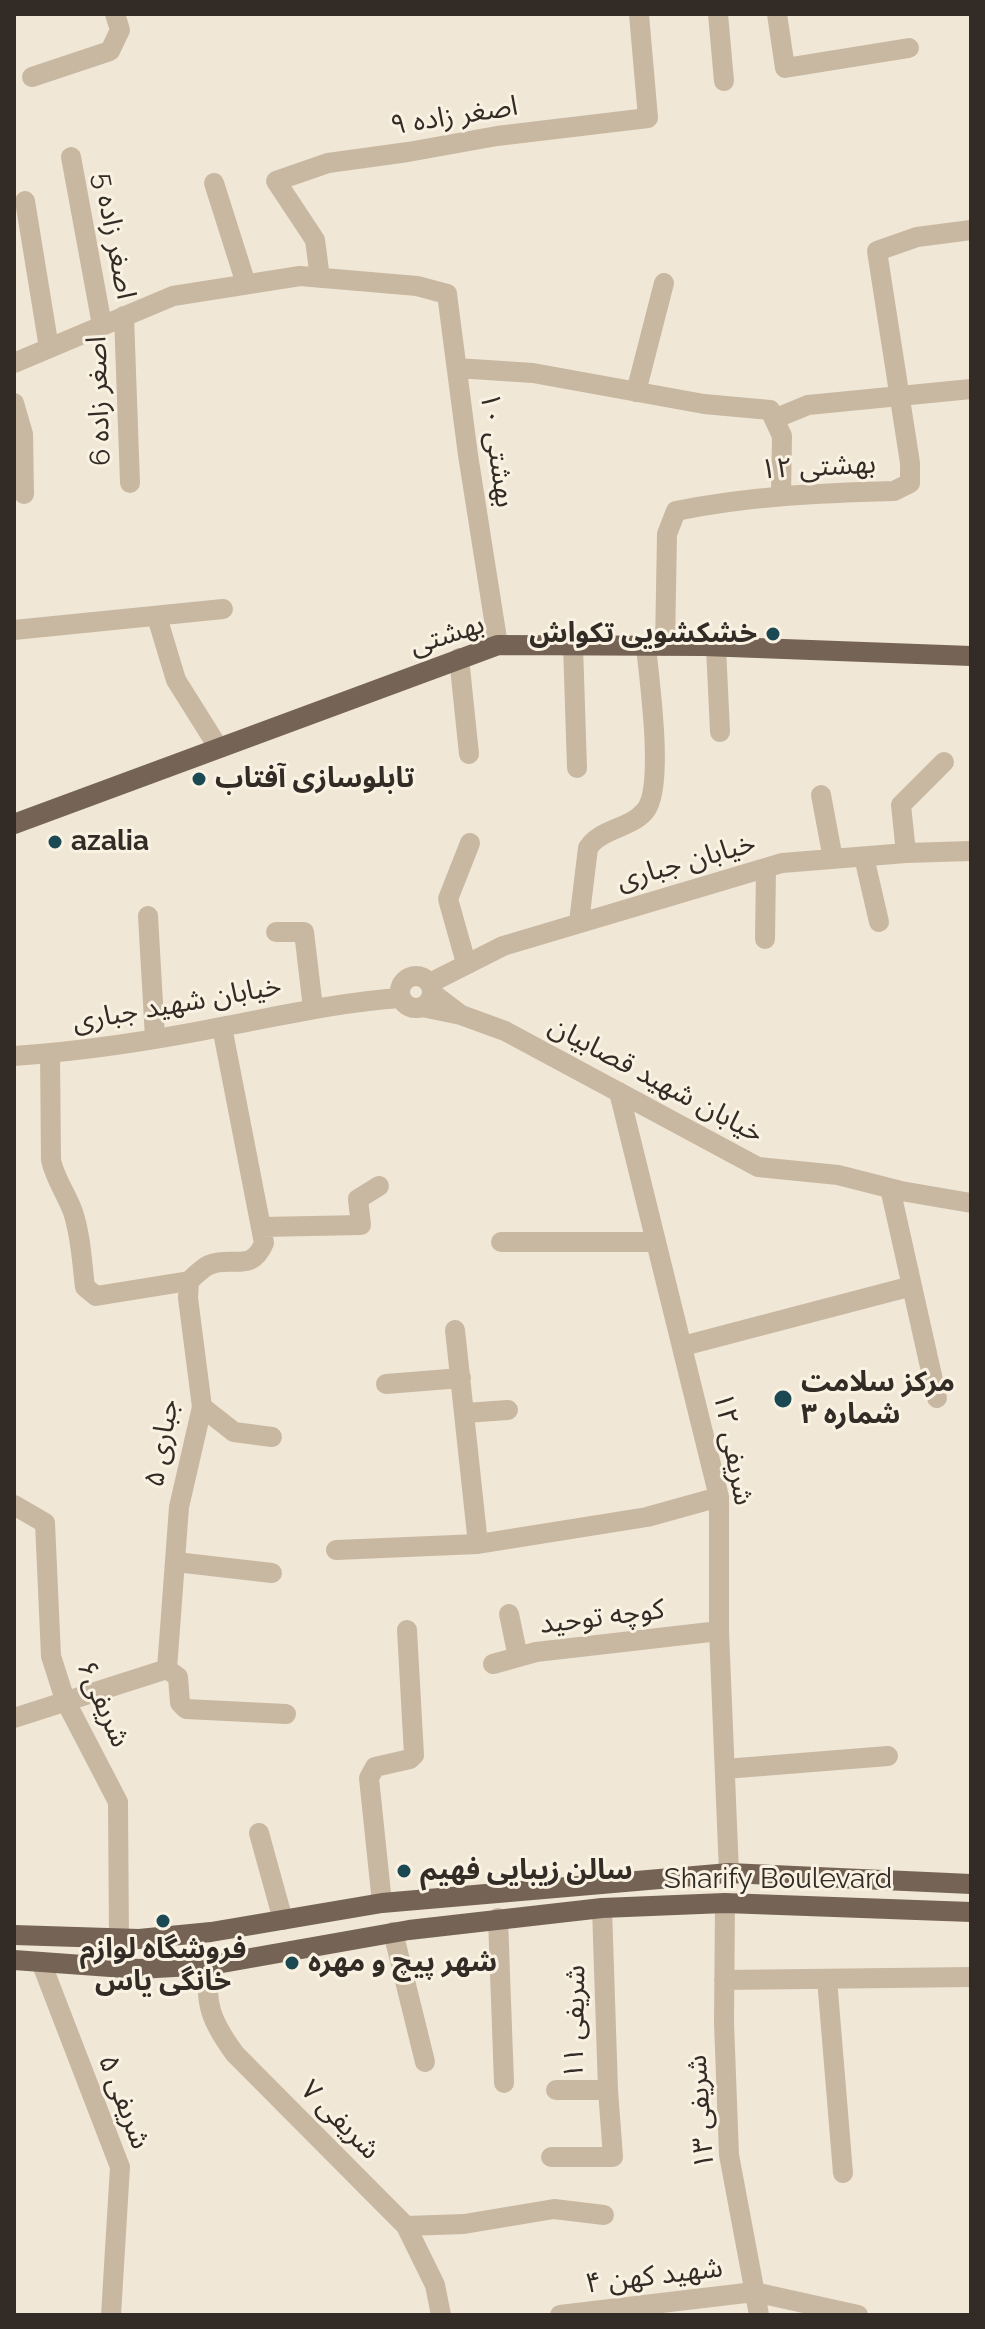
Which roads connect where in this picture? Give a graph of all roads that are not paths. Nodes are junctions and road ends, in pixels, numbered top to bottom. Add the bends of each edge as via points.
1 (115, 14) edge
2 (639, 14) edge
3 (718, 14) edge
4 (777, 14) edge
5 (909, 48) dead end
6 (32, 77) dead end
7 (724, 81) dead end
8 (71, 157) dead end
9 (214, 183) dead end
10 (25, 201) dead end
11 (971, 230) edge
12 (320, 278) junction
13 (664, 283) dead end
14 (246, 284) junction
15 (124, 316) junction
16 (102, 325) junction
17 (49, 348) junction
18 (14, 363) edge
19 (457, 368) junction
20 (971, 389) edge
21 (636, 392) junction
22 (900, 396) junction
23 (14, 403) edge
24 (774, 419) junction
25 (130, 483) dead end
26 (24, 494) dead end
27 (781, 495) junction
28 (223, 609) dead end
29 (157, 617) junction
30 (14, 630) edge
31 (498, 645) junction
32 (573, 645) junction
33 (655, 646) junction
34 (716, 647) junction
35 (971, 656) edge
36 (459, 658) junction
37 (720, 732) dead end
38 (218, 747) junction
39 (469, 754) dead end
40 (944, 762) dead end
41 (577, 768) dead end
42 (821, 795) dead end
43 (14, 824) edge
44 (470, 843) dead end
45 (971, 851) edge
46 (906, 853) junction
47 (864, 857) junction
48 (833, 859) junction
49 (766, 868) junction
50 (148, 916) dead end
51 (579, 922) junction
52 (879, 922) dead end
53 (276, 932) dead end
54 (765, 939) dead end
55 (466, 963) junction
56 (402, 990) junction
57 (428, 994) junction
58 (313, 1008) junction
59 (222, 1027) junction
60 (155, 1038) junction
61 (50, 1053) junction
62 (14, 1056) edge
63 (619, 1092) junction
64 (379, 1186) dead end
65 (890, 1188) junction
66 (971, 1203) edge
67 (262, 1227) junction
68 (501, 1242) dead end
69 (655, 1242) junction
70 (189, 1281) junction
71 (912, 1286) junction
72 (455, 1330) dead end
73 (683, 1346) junction
74 (461, 1378) junction
75 (386, 1384) dead end
76 (937, 1398) dead end
77 (202, 1407) junction
78 (508, 1410) dead end
79 (465, 1413) junction
80 (272, 1437) dead end
81 (719, 1497) junction
82 (14, 1505) edge
83 (478, 1544) junction
84 (336, 1550) dead end
85 (176, 1562) junction
86 (272, 1573) dead end
87 (509, 1614) dead end
88 (407, 1630) dead end
89 (719, 1631) junction
90 (518, 1657) junction
91 (493, 1664) dead end
92 (167, 1669) junction
93 (65, 1700) junction
94 (286, 1714) dead end
95 (14, 1718) edge
96 (888, 1756) dead end
97 (725, 1769) junction
98 (259, 1833) dead end
99 (729, 1873) junction
100 (971, 1884) edge
101 (458, 1895) junction
102 (382, 1903) junction
103 (725, 1903) junction
104 (602, 1908) junction
105 (971, 1912) edge
106 (498, 1918) junction
107 (283, 1920) junction
108 (462, 1924) junction
109 (393, 1932) junction
110 (14, 1935) edge
111 (119, 1940) junction
112 (14, 1960) edge
113 (41, 1962) junction
114 (211, 1965) junction
115 (971, 1977) edge
116 (827, 1979) junction
117 (724, 1980) junction
118 (425, 2062) dead end
119 (504, 2083) dead end
120 (556, 2090) dead end
121 (608, 2090) junction
122 (551, 2157) dead end
123 (843, 2173) dead end
124 (604, 2215) dead end
125 (406, 2226) junction
126 (754, 2292) junction
127 (111, 2315) edge
128 (441, 2315) edge
129 (560, 2315) edge
130 (759, 2315) edge
131 (858, 2315) edge

1 - 6 street via 120,30 110,51
2 - 12 street, اصغر زاده ۹ via 648,118 328,163 276,181 315,240
3 - 7 street
4 - 5 street via 785,68
8 - 16 street, اصغر زاده 5
9 - 14 street
10 - 17 street
11 - 22 street, بهشتی ۱۲ via 917,237 877,251
12 - 14 street
12 - 19 street, بهشتی ۱۰ via 417,286 447,294
13 - 21 street
14 - 15 street via 173,296
15 - 16 street
15 - 25 street, اصغر زاده 6
16 - 17 street
17 - 18 street
19 - 21 street via 533,373
19 - 31 street, بهشتی ۱۰
20 - 22 street
21 - 24 street via 770,410
22 - 24 street via 808,405
22 - 27 street, بهشتی ۱۲ via 910,483 894,491
23 - 26 street via 23,434
24 - 27 street via 782,436
27 - 33 street, بهشتی ۱۲ via 676,511 667,534
28 - 29 street
29 - 30 street
29 - 38 street via 176,680
31 - 32 main road, بهشتی
31 - 36 main road, بهشتی
32 - 33 main road, بهشتی
32 - 41 street
33 - 34 main road, بهشتی
33 - 51 street via 652,798 640,817 604,833 588,848
34 - 35 main road, بهشتی
34 - 37 street
36 - 38 main road, بهشتی
36 - 39 street
38 - 43 main road, بهشتی
40 - 46 street via 901,805
42 - 48 street
44 - 55 street via 448,899
45 - 46 street, خیابان جباری
46 - 47 street, خیابان جباری
47 - 48 street, خیابان جباری
47 - 52 street
48 - 49 street, خیابان جباری
49 - 51 street, خیابان جباری
49 - 54 street
50 - 60 street
51 - 55 street, خیابان جباری
53 - 58 street via 304,932
55 - 57 street, خیابان جباری
56 - 57 street via 406,1005 414,1008
56 - 57 street via 407,978 420,976
56 - 58 street, خیابان شهید جباری
57 - 63 street, خیابان شهید قصابیان
58 - 59 street, خیابان شهید جباری
59 - 60 street, خیابان شهید جباری
59 - 67 street
60 - 61 street, خیابان شهید جباری
61 - 62 street, خیابان شهید جباری
61 - 70 street via 51,1160 73,1211 85,1287 96,1296
63 - 65 street, خیابان شهید قصابیان via 758,1167 838,1175
63 - 69 street, شریفی ۱۲
64 - 67 street via 358,1199 361,1225
65 - 66 street, خیابان شهید قصابیان
65 - 71 street
67 - 70 street via 264,1243 251,1261 211,1264
68 - 69 street
69 - 73 street, شریفی ۱۲
70 - 77 street, جباری ۵
71 - 73 street
71 - 76 street
72 - 74 street
73 - 81 street, شریفی ۱۲
74 - 75 street
74 - 79 street
77 - 80 street via 234,1432
77 - 85 street, جباری ۵ via 179,1507
78 - 79 street
79 - 83 street
81 - 83 street via 647,1517
81 - 89 street, شریفی ۱۲
82 - 93 street, شریفی۶ via 45,1523 51,1656
83 - 84 street
85 - 86 street
85 - 92 street, جباری ۵
87 - 90 street
88 - 102 street via 414,1755 375,1767 369,1778
89 - 90 street, کوچه توحید
89 - 97 street, شریفی ۱۲
90 - 91 street, کوچه توحید
92 - 93 street
92 - 94 street via 178,1677 180,1703 186,1709
93 - 95 street
93 - 111 street, شریفی۶ via 118,1802
96 - 97 street
97 - 99 street, شریفی ۱۲
98 - 107 street
99 - 100 main road, Sharify Boulevard
99 - 101 main road, Sharify Boulevard
101 - 102 main road, Sharify Boulevard
101 - 108 main road
102 - 107 main road, Sharify Boulevard
103 - 104 main road, Sharify Boulevard
103 - 105 main road, Sharify Boulevard
103 - 117 street, شریفی ۱۳
104 - 106 main road, Sharify Boulevard
104 - 121 street, شریفی ۱۱
106 - 108 main road, Sharify Boulevard
106 - 119 street
107 - 111 main road, Sharify Boulevard
108 - 109 main road, Sharify Boulevard
109 - 114 main road, Sharify Boulevard
109 - 118 street
110 - 111 main road, Sharify Boulevard
112 - 113 main road, Sharify Boulevard
113 - 114 main road, Sharify Boulevard via 138,1969
113 - 127 street, شریفی ۵ via 120,2167
114 - 125 street, شریفی ۷ via 208,2001 216,2028 235,2054
115 - 116 street
116 - 117 street
116 - 123 street
117 - 126 street, شریفی ۱۳ via 729,2155
120 - 121 street, شریفی ۱۱
121 - 122 street via 613,2157
124 - 125 street via 554,2209 464,2224
125 - 128 street, شریفی ۷ via 435,2285
126 - 129 street, شهید کهن ۴
126 - 130 street, شریفی ۱۳
126 - 131 street, شهید کهن ۴

